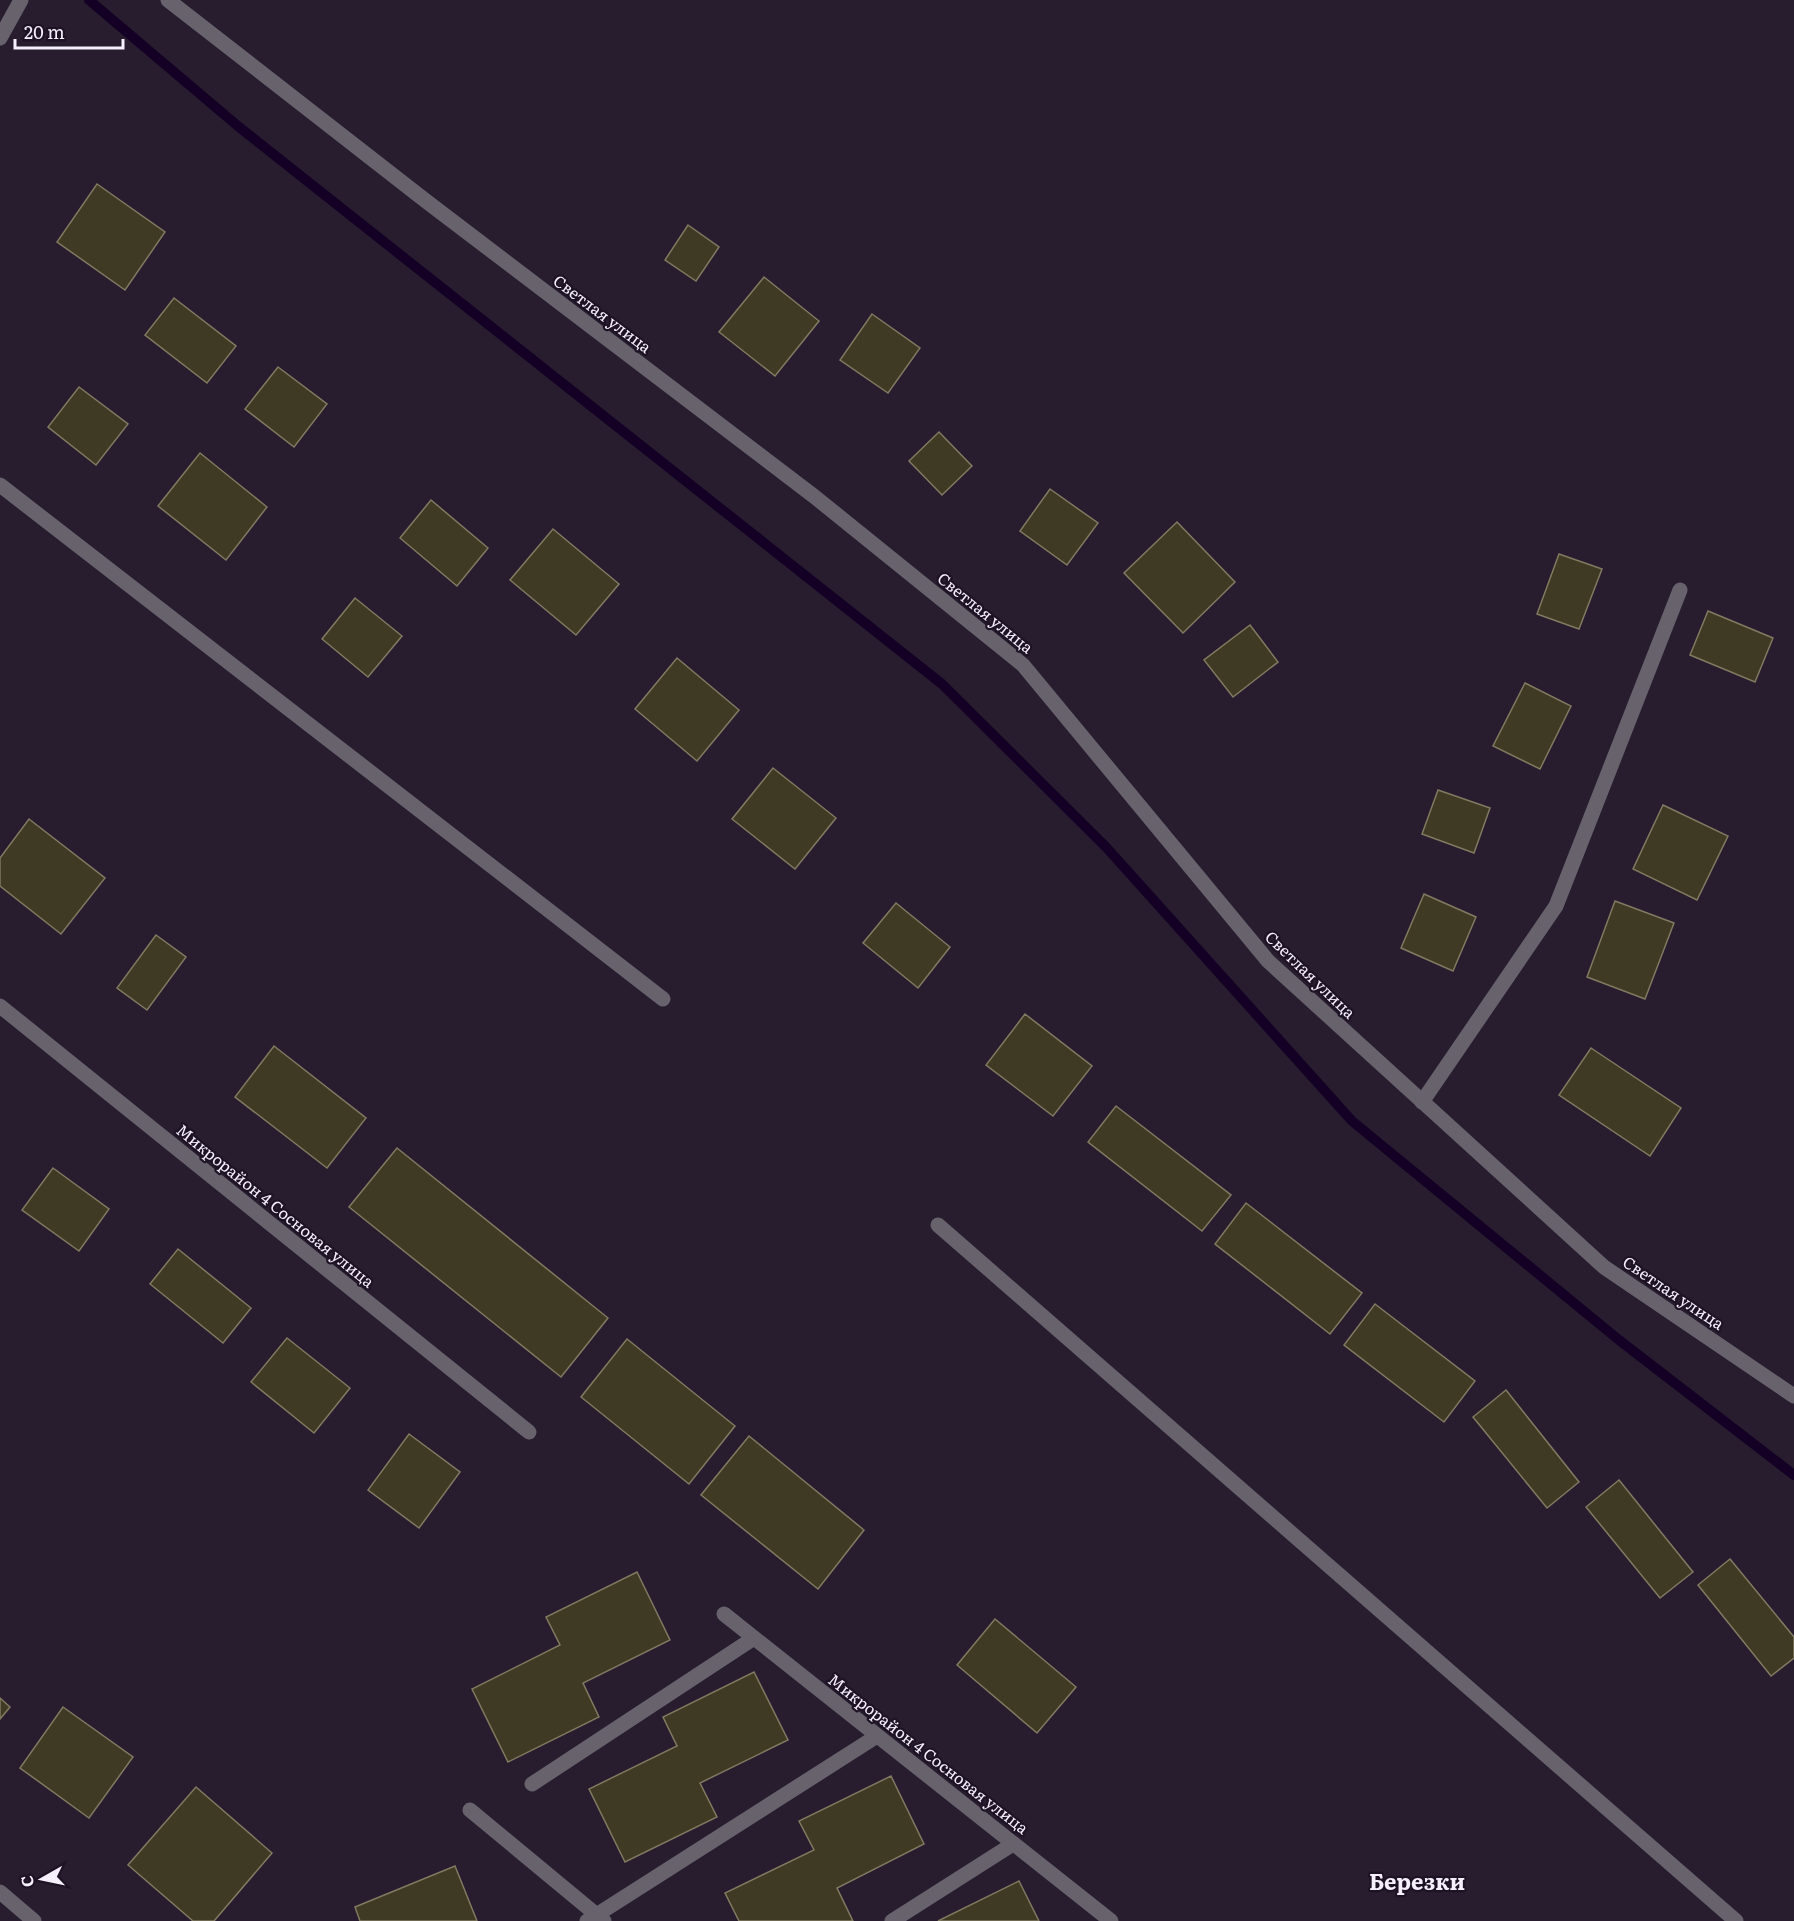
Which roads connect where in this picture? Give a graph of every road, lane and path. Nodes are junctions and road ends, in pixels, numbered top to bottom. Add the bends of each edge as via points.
1 (21, 0) edge
2 (168, 0) edge
3 (0, 38) edge
4 (0, 485) edge
5 (1680, 590) dead end
6 (663, 999) dead end
7 (0, 1006) edge
8 (1422, 1102) junction
9 (938, 1225) dead end
10 (1794, 1396) edge
11 (529, 1432) dead end
12 (724, 1614) dead end
13 (754, 1638) junction
14 (877, 1736) junction
15 (532, 1784) dead end
16 (470, 1810) dead end
17 (1013, 1844) junction
18 (0, 1892) edge
19 (596, 1919) edge
20 (34, 1921) edge
21 (892, 1921) edge
22 (1111, 1921) edge
23 (1736, 1921) edge

1 - 3 street
2 - 8 street, Светлая улица via 815,497 1023,665 1268,961
4 - 6 street
5 - 8 street via 1556,906
7 - 11 street, Микрорайон 4 Сосновая улица
8 - 10 street, Светлая улица via 1605,1267
9 - 23 street
12 - 13 street, Микрорайон 4 Сосновая улица
13 - 14 street, Микрорайон 4 Сосновая улица
13 - 15 street
14 - 17 street, Микрорайон 4 Сосновая улица
14 - 19 street
16 - 19 street
17 - 21 street
17 - 22 street, Микрорайон 4 Сосновая улица
18 - 20 street

